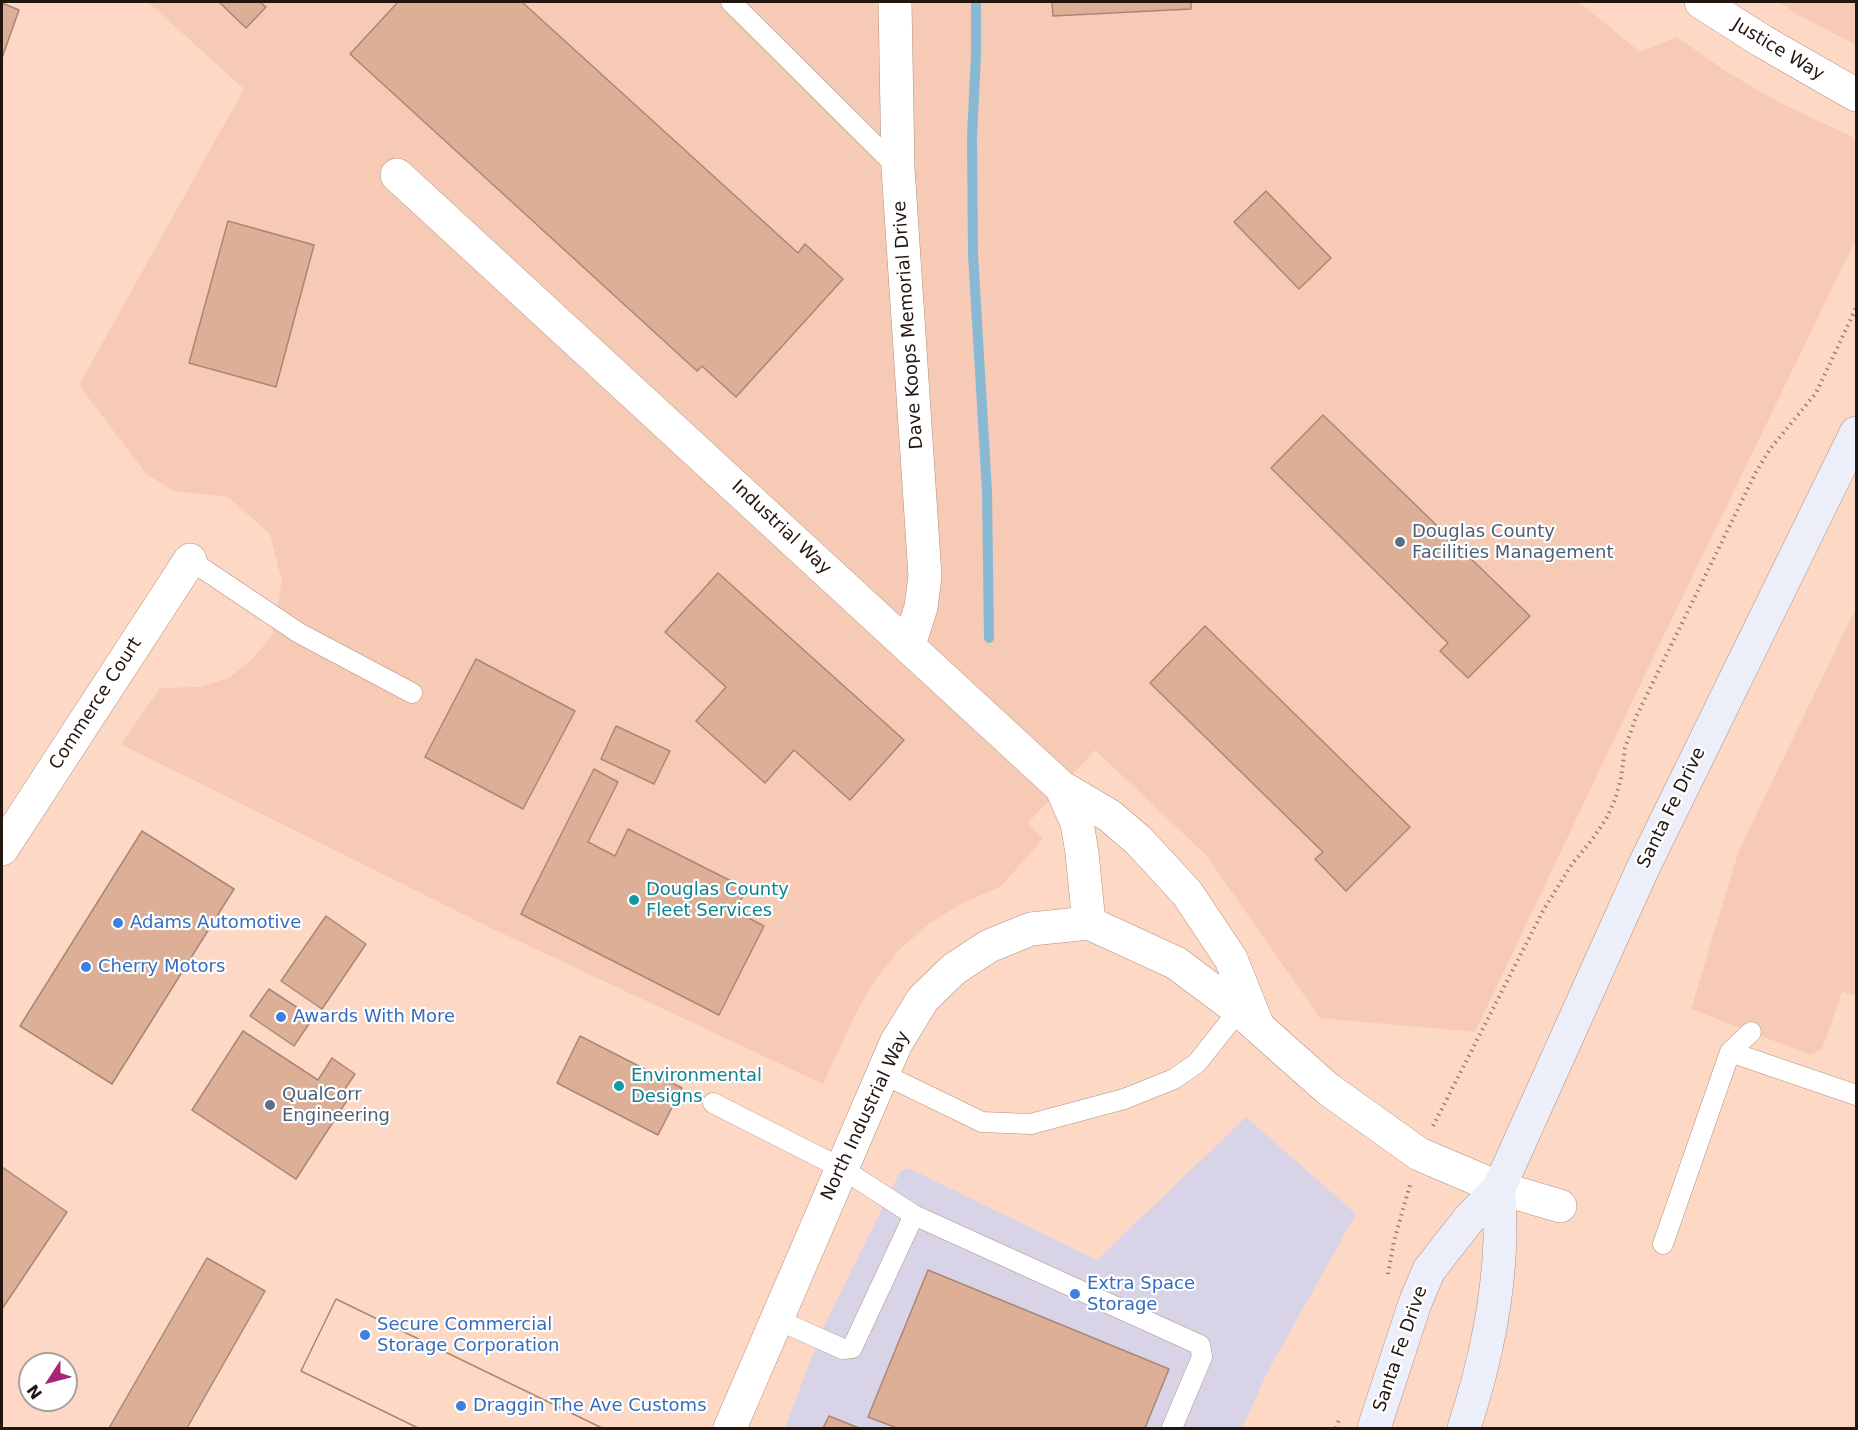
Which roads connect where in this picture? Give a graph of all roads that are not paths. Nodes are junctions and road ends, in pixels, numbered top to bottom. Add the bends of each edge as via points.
1 (731, 2) edge
2 (895, 2) edge
3 (1701, 2) edge
4 (1857, 95) edge
5 (898, 168) junction
6 (397, 175) dead end
7 (1857, 433) edge
8 (190, 560) joint
9 (909, 645) junction
10 (412, 693) dead end
11 (1061, 787) junction
12 (2, 849) edge
13 (1089, 923) junction
14 (1249, 1019) junction
15 (1751, 1032) dead end
16 (1730, 1052) junction
17 (883, 1074) junction
18 (1857, 1095) edge
19 (712, 1103) dead end
20 (841, 1168) junction
21 (1499, 1188) junction
22 (1560, 1206) dead end
23 (914, 1215) junction
24 (1663, 1244) dead end
25 (776, 1319) junction
26 (730, 1428) edge
27 (1172, 1428) edge
28 (1374, 1428) edge
29 (1464, 1428) edge

1 - 5 lane
2 - 5 street, Dave Koops Memorial Drive
3 - 4 street, Justice Way
5 - 9 street, Dave Koops Memorial Drive via 925,576 921,607
6 - 9 street, Industrial Way
7 - 21 main road, Santa Fe Drive via 1643,868
8 - 10 lane via 291,628
8 - 12 street, Commerce Court
9 - 11 street, Industrial Way
11 - 13 street, Industrial Way via 1077,823
11 - 14 street via 1110,816 1187,893 1231,958
13 - 14 street via 1176,963
13 - 17 street, North Industrial Way via 1031,929 988,946 954,969 924,999 896,1043
14 - 17 lane via 1174,1079 1124,1099 1031,1124 982,1122
14 - 21 street via 1328,1089 1419,1154
15 - 16 lane
16 - 18 lane
16 - 24 lane
17 - 20 street, North Industrial Way
19 - 20 lane
20 - 23 lane
20 - 25 street, North Industrial Way
21 - 22 street
21 - 28 main road, Santa Fe Drive via 1429,1270
21 - 29 main road, Santa Fe Drive via 1495,1302 1478,1384
23 - 25 lane via 852,1348 843,1349
23 - 27 lane via 1200,1345 1202,1357
25 - 26 street, North Industrial Way

